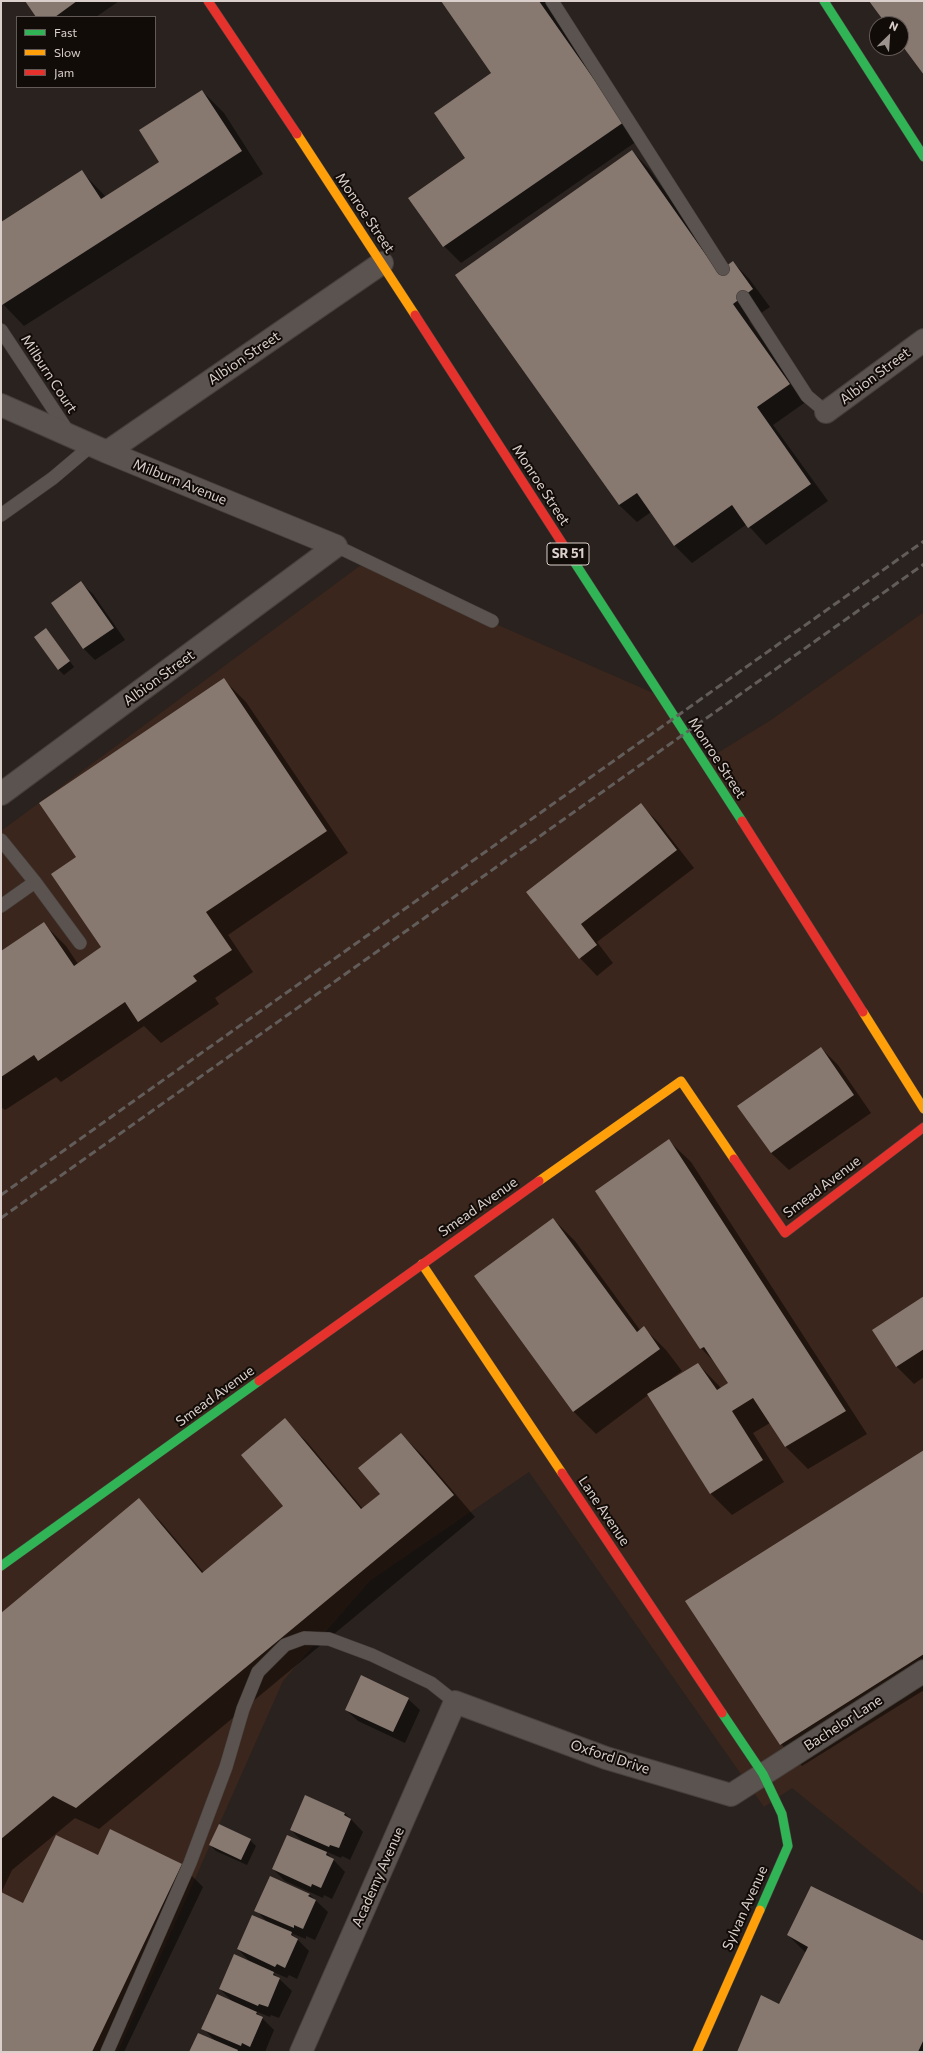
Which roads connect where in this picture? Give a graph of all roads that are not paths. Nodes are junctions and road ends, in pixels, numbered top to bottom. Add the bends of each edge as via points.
1 (208, 1) edge
2 (552, 1) edge
3 (824, 1) edge
4 (924, 157) edge
5 (382, 263) junction
6 (723, 269) dead end
7 (743, 297) dead end
8 (1, 330) edge
9 (924, 340) edge
10 (1, 405) edge
11 (826, 412) joint
12 (71, 436) junction
13 (99, 449) junction
14 (1, 515) edge
15 (336, 546) junction
16 (492, 621) dead end
17 (1, 794) edge
18 (1, 840) edge
19 (35, 882) junction
20 (1, 906) edge
21 (80, 943) dead end
22 (924, 1109) edge
23 (924, 1127) edge
24 (422, 1264) junction
25 (1, 1566) edge
26 (924, 1671) edge
27 (455, 1702) junction
28 (763, 1774) junction
29 (107, 2052) edge
30 (301, 2052) edge
31 (697, 2052) edge

1 - 5 street, Monroe Street / SR 51
2 - 6 lane
3 - 4 street
5 - 13 street, Albion Street
5 - 22 street, Monroe Street / SR 51
7 - 11 lane via 808,396
8 - 12 lane, Milburn Court
9 - 11 street, Albion Street
10 - 12 street, Milburn Avenue
12 - 13 street, Milburn Avenue
13 - 14 lane
13 - 15 street, Milburn Avenue
15 - 16 lane
15 - 17 street, Albion Street
18 - 19 lane
19 - 20 lane
19 - 21 lane
23 - 24 street, Smead Avenue via 785,1233 681,1081
24 - 25 street, Smead Avenue
24 - 28 street, Lane Avenue
26 - 28 street, Bachelor Lane
27 - 28 street, Oxford Drive via 606,1758 731,1795
27 - 29 lane via 430,1683 372,1655 329,1640 304,1638 285,1645 258,1672 190,1863
27 - 30 street, Academy Avenue
28 - 31 street, Sylvan Avenue via 782,1814 788,1846

